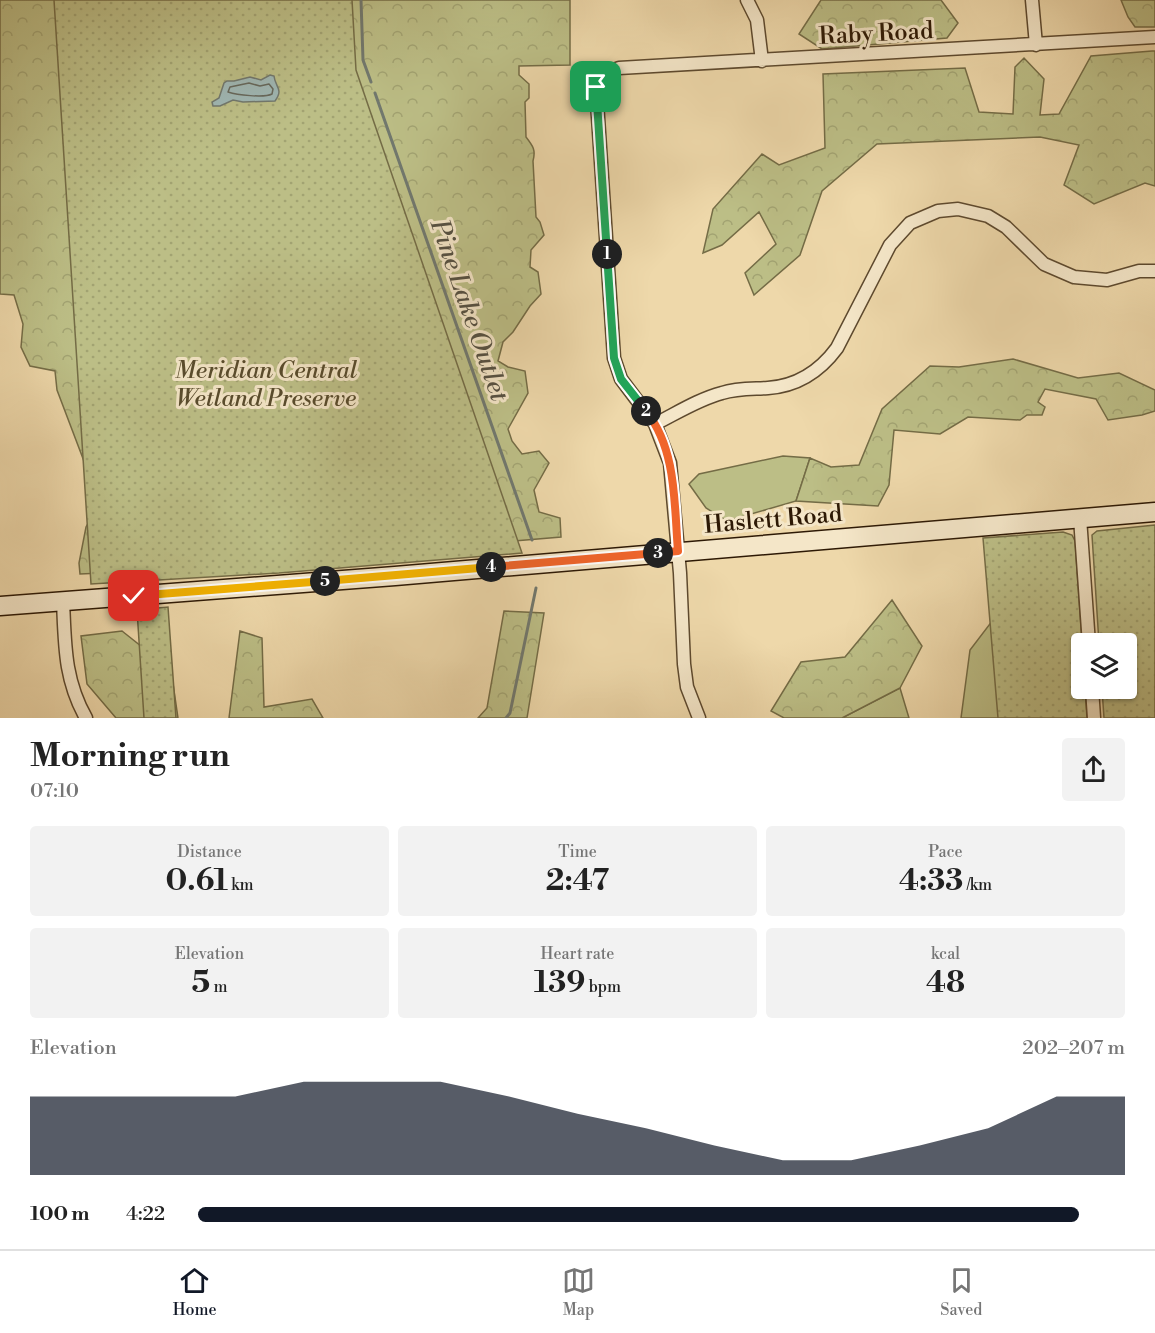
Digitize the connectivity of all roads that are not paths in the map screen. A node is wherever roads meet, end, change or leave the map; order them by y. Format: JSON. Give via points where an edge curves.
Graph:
{"nodes":[{"id":1,"x":747,"y":0,"type":"edge"},
{"id":2,"x":1032,"y":0,"type":"edge"},
{"id":3,"x":1155,"y":37,"type":"edge"},
{"id":4,"x":1036,"y":45,"type":"junction"},
{"id":5,"x":762,"y":61,"type":"junction"},
{"id":6,"x":1155,"y":271,"type":"edge"},
{"id":7,"x":655,"y":424,"type":"junction"},
{"id":8,"x":1155,"y":512,"type":"edge"},
{"id":9,"x":1080,"y":518,"type":"junction"},
{"id":10,"x":678,"y":551,"type":"junction"},
{"id":11,"x":63,"y":601,"type":"junction"},
{"id":12,"x":0,"y":606,"type":"edge"},
{"id":13,"x":1088,"y":633,"type":"edge"},
{"id":14,"x":1093,"y":699,"type":"edge"},
{"id":15,"x":86,"y":718,"type":"edge"},
{"id":16,"x":699,"y":718,"type":"edge"},
{"id":17,"x":1094,"y":718,"type":"edge"}],
"edges":[{"from":1,"to":5,"type":"street","via":[[757,20]]},
{"from":2,"to":4,"type":"street"},
{"from":3,"to":4,"type":"street","name":"Raby Road"},
{"from":4,"to":5,"type":"street","name":"Raby Road"},
{"from":5,"to":7,"type":"street","name":"Raby Road","via":[[619,68],[601,75],[596,87],[614,358],[621,379]]},
{"from":6,"to":7,"type":"street","via":[[1107,280],[1074,277],[1044,264],[1006,227],[988,216],[958,209],[938,211],[910,224],[896,237],[837,348],[812,373],[782,386],[718,394]]},
{"from":7,"to":10,"type":"street","via":[[671,469]]},
{"from":8,"to":9,"type":"main road","name":"Haslett Road"},
{"from":9,"to":10,"type":"main road","name":"Haslett Road"},
{"from":9,"to":13,"type":"street"},
{"from":10,"to":11,"type":"main road","name":"Haslett Road"},
{"from":10,"to":16,"type":"street","via":[[687,687]]},
{"from":11,"to":12,"type":"main road","name":"Haslett Road"},
{"from":11,"to":15,"type":"street","via":[[69,678]]},
{"from":14,"to":17,"type":"street"}]}
